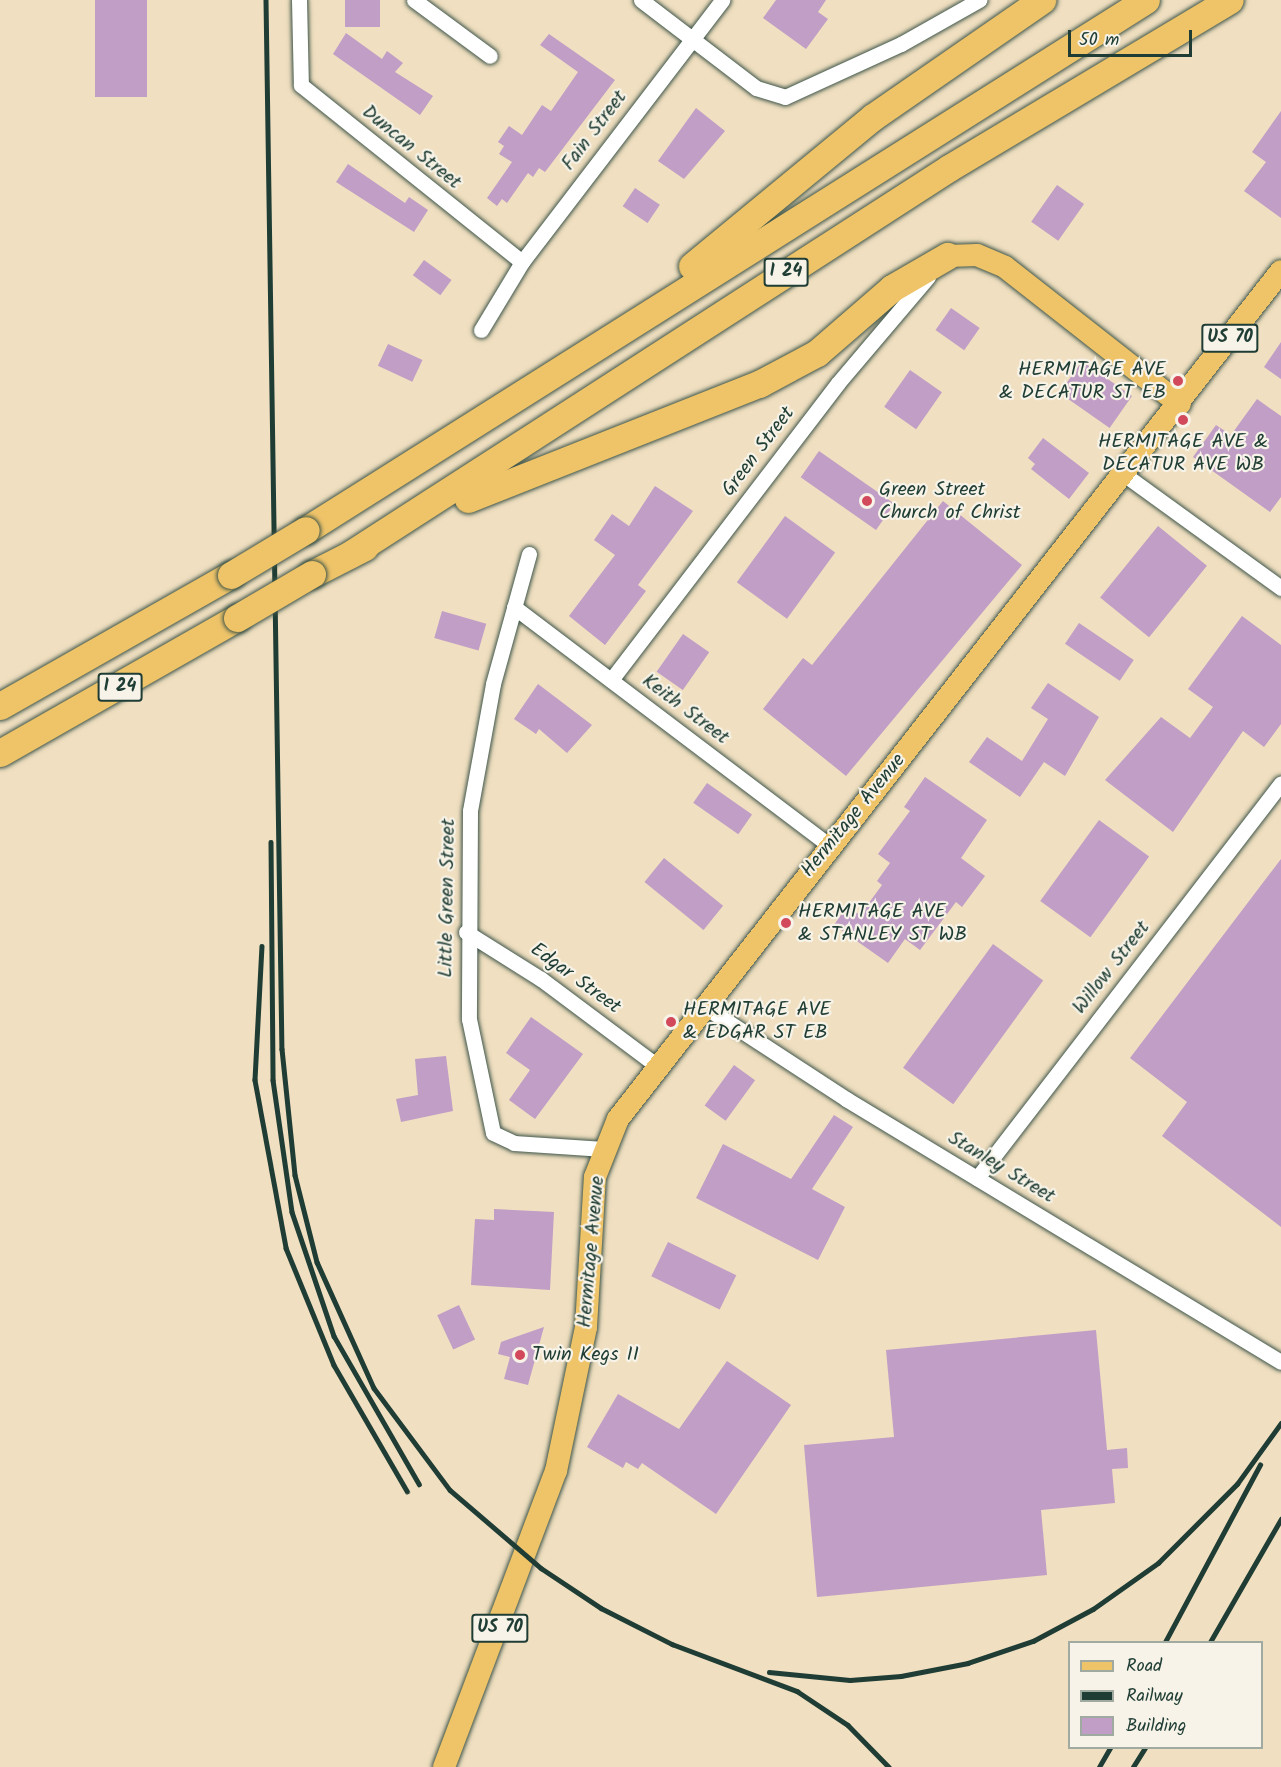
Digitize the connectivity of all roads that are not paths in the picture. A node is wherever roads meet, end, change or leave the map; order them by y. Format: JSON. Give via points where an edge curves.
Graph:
{"nodes":[{"id":1,"x":299,"y":0,"type":"edge"},
{"id":2,"x":414,"y":0,"type":"edge"},
{"id":3,"x":641,"y":0,"type":"edge"},
{"id":4,"x":722,"y":0,"type":"edge"},
{"id":5,"x":979,"y":0,"type":"edge"},
{"id":6,"x":1042,"y":0,"type":"edge"},
{"id":7,"x":1146,"y":0,"type":"edge"},
{"id":8,"x":1230,"y":0,"type":"edge"},
{"id":9,"x":692,"y":39,"type":"junction"},
{"id":10,"x":490,"y":56,"type":"dead end"},
{"id":11,"x":947,"y":256,"type":"junction"},
{"id":12,"x":522,"y":262,"type":"junction"},
{"id":13,"x":1281,"y":271,"type":"edge"},
{"id":14,"x":481,"y":330,"type":"dead end"},
{"id":15,"x":594,"y":348,"type":"junction"},
{"id":16,"x":1180,"y":404,"type":"junction"},
{"id":17,"x":1125,"y":475,"type":"junction"},
{"id":18,"x":529,"y":554,"type":"dead end"},
{"id":19,"x":349,"y":555,"type":"junction"},
{"id":20,"x":1281,"y":588,"type":"edge"},
{"id":21,"x":514,"y":607,"type":"junction"},
{"id":22,"x":611,"y":680,"type":"junction"},
{"id":23,"x":0,"y":706,"type":"edge"},
{"id":24,"x":0,"y":753,"type":"edge"},
{"id":25,"x":1281,"y":783,"type":"edge"},
{"id":26,"x":830,"y":846,"type":"junction"},
{"id":27,"x":466,"y":932,"type":"junction"},
{"id":28,"x":702,"y":1005,"type":"junction"},
{"id":29,"x":656,"y":1065,"type":"junction"},
{"id":30,"x":604,"y":1149,"type":"junction"},
{"id":31,"x":977,"y":1178,"type":"junction"},
{"id":32,"x":1281,"y":1362,"type":"edge"},
{"id":33,"x":444,"y":1767,"type":"edge"}],
"edges":[{"from":1,"to":12,"type":"street","name":"Duncan Street","via":[[301,85]]},
{"from":2,"to":10,"type":"street"},
{"from":3,"to":9,"type":"street"},
{"from":4,"to":9,"type":"street","name":"Fain Street"},
{"from":5,"to":9,"type":"street","via":[[902,44],[785,98],[756,88]]},
{"from":6,"to":15,"type":"highway","via":[[873,117]]},
{"from":7,"to":15,"type":"highway","number":"I 24"},
{"from":8,"to":19,"type":"highway","number":"I 24","via":[[949,168]]},
{"from":9,"to":12,"type":"street","name":"Fain Street"},
{"from":11,"to":16,"type":"main road","via":[[977,255],[1005,267]]},
{"from":11,"to":19,"type":"highway","via":[[892,288],[817,353],[759,384],[516,476]]},
{"from":11,"to":22,"type":"street","name":"Green Street","via":[[838,382]]},
{"from":12,"to":14,"type":"street","name":"Fain Street"},
{"from":13,"to":16,"type":"main road","name":"Hermitage Avenue","number":"US 70"},
{"from":15,"to":23,"type":"highway","number":"I 24","bridge":true,"via":[[306,530]]},
{"from":16,"to":17,"type":"main road","name":"Hermitage Avenue","number":"US 70"},
{"from":17,"to":20,"type":"street"},
{"from":17,"to":26,"type":"main road","name":"Hermitage Avenue","number":"US 70"},
{"from":18,"to":21,"type":"street","name":"Little Green Street"},
{"from":19,"to":24,"type":"highway","number":"I 24","bridge":true},
{"from":21,"to":22,"type":"street","name":"Keith Street"},
{"from":21,"to":27,"type":"street","name":"Little Green Street","via":[[478,755]]},
{"from":22,"to":26,"type":"street","name":"Keith Street"},
{"from":25,"to":31,"type":"street","name":"Willow Street"},
{"from":26,"to":28,"type":"main road","name":"Hermitage Avenue","number":"US 70"},
{"from":27,"to":29,"type":"street","name":"Edgar Street","via":[[541,979]]},
{"from":27,"to":30,"type":"street","name":"Little Green Street","via":[[469,1019],[493,1133],[514,1143]]},
{"from":28,"to":29,"type":"main road","name":"Hermitage Avenue","number":"US 70"},
{"from":28,"to":31,"type":"street","name":"Stanley Street"},
{"from":29,"to":30,"type":"main road","name":"Hermitage Avenue","number":"US 70"},
{"from":30,"to":33,"type":"main road","name":"Hermitage Avenue","number":"US 70","via":[[595,1177],[577,1393],[528,1557]]},
{"from":31,"to":32,"type":"street","name":"Stanley Street"}]}
